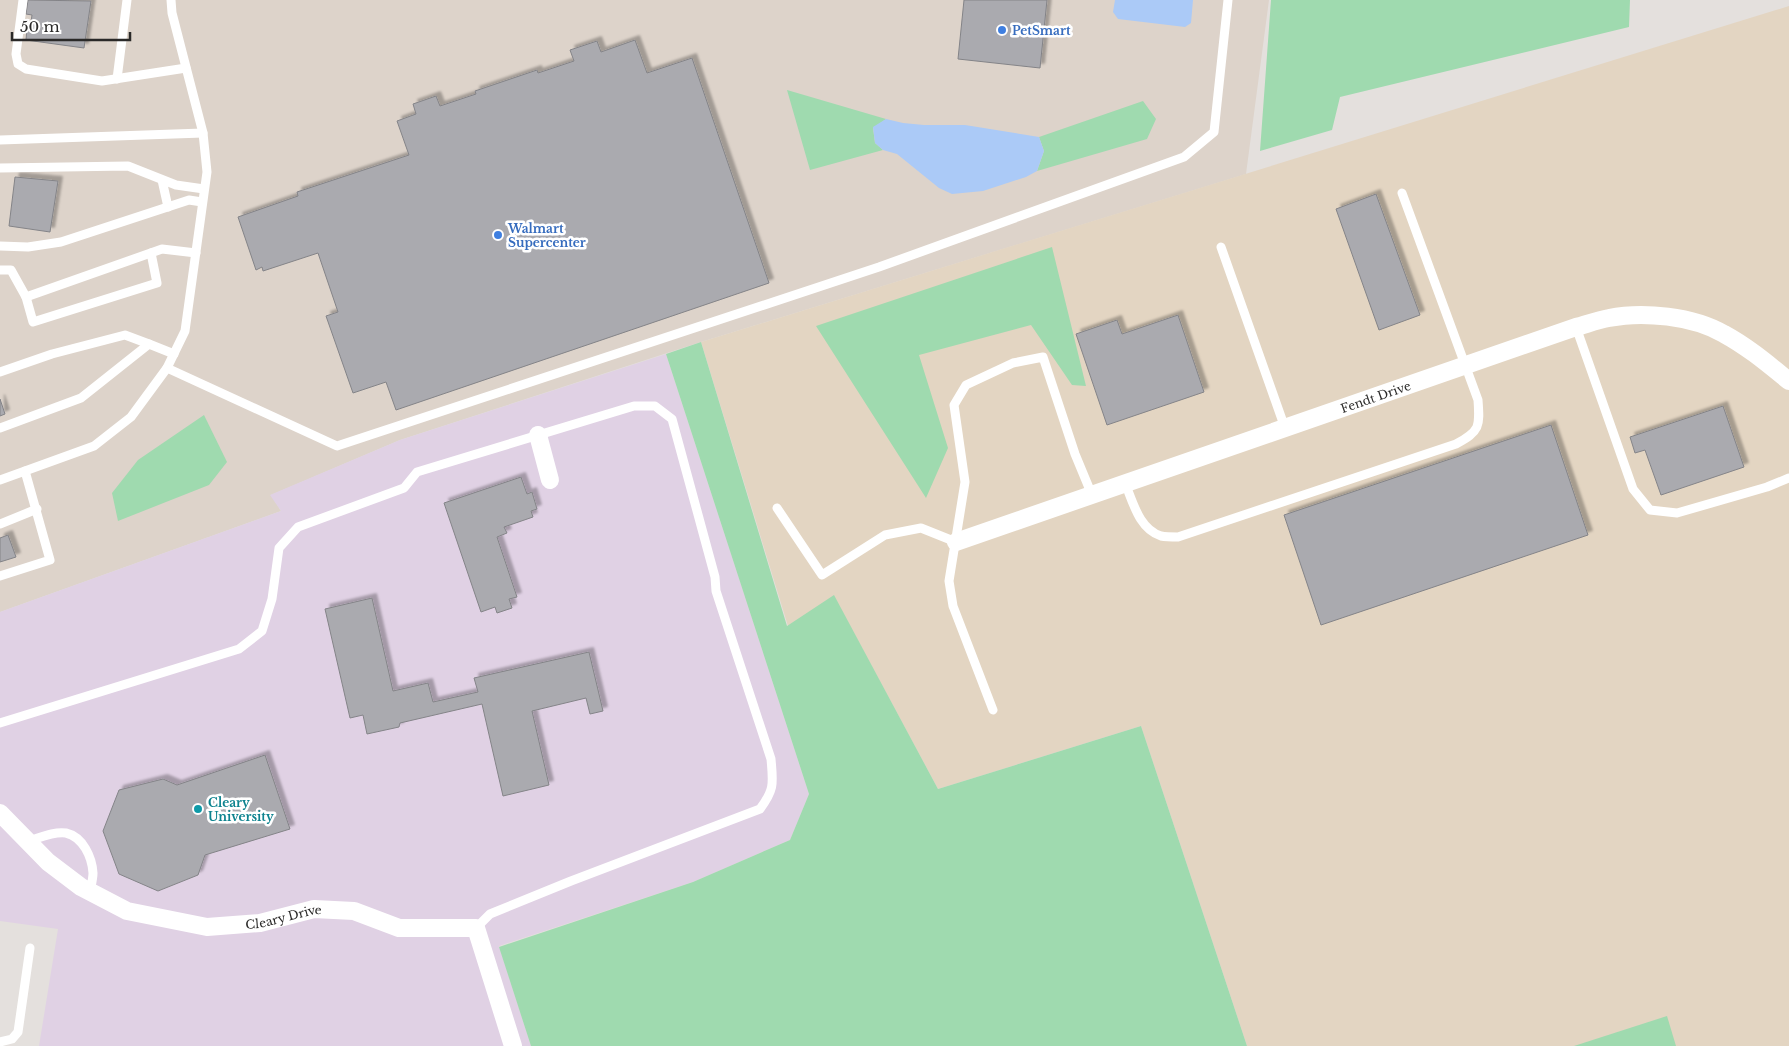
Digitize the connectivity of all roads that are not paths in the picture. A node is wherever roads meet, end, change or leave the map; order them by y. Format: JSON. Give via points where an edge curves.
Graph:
{"nodes":[{"id":1,"x":23,"y":0,"type":"edge"},
{"id":2,"x":127,"y":0,"type":"edge"},
{"id":3,"x":171,"y":0,"type":"edge"},
{"id":4,"x":1228,"y":0,"type":"edge"},
{"id":5,"x":186,"y":68,"type":"junction"},
{"id":6,"x":117,"y":79,"type":"junction"},
{"id":7,"x":203,"y":133,"type":"junction"},
{"id":8,"x":0,"y":140,"type":"edge"},
{"id":9,"x":0,"y":168,"type":"edge"},
{"id":10,"x":162,"y":180,"type":"junction"},
{"id":11,"x":204,"y":190,"type":"junction"},
{"id":12,"x":1402,"y":193,"type":"dead end"},
{"id":13,"x":202,"y":202,"type":"junction"},
{"id":14,"x":168,"y":207,"type":"junction"},
{"id":15,"x":0,"y":246,"type":"edge"},
{"id":16,"x":1221,"y":247,"type":"dead end"},
{"id":17,"x":151,"y":253,"type":"junction"},
{"id":18,"x":196,"y":253,"type":"junction"},
{"id":19,"x":0,"y":270,"type":"edge"},
{"id":20,"x":26,"y":297,"type":"junction"},
{"id":21,"x":1576,"y":327,"type":"junction"},
{"id":22,"x":149,"y":344,"type":"junction"},
{"id":23,"x":174,"y":354,"type":"junction"},
{"id":24,"x":1465,"y":365,"type":"junction"},
{"id":25,"x":167,"y":368,"type":"junction"},
{"id":26,"x":0,"y":372,"type":"edge"},
{"id":27,"x":1789,"y":381,"type":"edge"},
{"id":28,"x":0,"y":428,"type":"edge"},
{"id":29,"x":1285,"y":428,"type":"junction"},
{"id":30,"x":538,"y":435,"type":"junction"},
{"id":31,"x":24,"y":471,"type":"junction"},
{"id":32,"x":1789,"y":478,"type":"edge"},
{"id":33,"x":0,"y":480,"type":"edge"},
{"id":34,"x":550,"y":480,"type":"dead end"},
{"id":35,"x":1126,"y":483,"type":"junction"},
{"id":36,"x":1092,"y":495,"type":"junction"},
{"id":37,"x":777,"y":508,"type":"dead end"},
{"id":38,"x":37,"y":509,"type":"junction"},
{"id":39,"x":0,"y":524,"type":"edge"},
{"id":40,"x":956,"y":542,"type":"junction"},
{"id":41,"x":0,"y":576,"type":"edge"},
{"id":42,"x":992,"y":710,"type":"dead end"},
{"id":43,"x":0,"y":723,"type":"edge"},
{"id":44,"x":0,"y":813,"type":"edge"},
{"id":45,"x":28,"y":841,"type":"junction"},
{"id":46,"x":90,"y":892,"type":"junction"},
{"id":47,"x":476,"y":928,"type":"junction"},
{"id":48,"x":30,"y":948,"type":"dead end"},
{"id":49,"x":0,"y":1042,"type":"edge"},
{"id":50,"x":514,"y":1046,"type":"edge"}],
"edges":[{"from":1,"to":6,"type":"lane","via":[[16,54],[18,64],[26,69],[102,81]]},
{"from":2,"to":6,"type":"lane"},
{"from":3,"to":5,"type":"lane"},
{"from":4,"to":25,"type":"lane","via":[[1214,132],[1184,157],[878,267],[337,446]]},
{"from":5,"to":6,"type":"lane"},
{"from":5,"to":7,"type":"lane"},
{"from":7,"to":8,"type":"lane"},
{"from":7,"to":11,"type":"lane","via":[[207,172]]},
{"from":9,"to":10,"type":"lane","via":[[128,166]]},
{"from":10,"to":11,"type":"lane"},
{"from":10,"to":14,"type":"lane"},
{"from":11,"to":13,"type":"lane"},
{"from":12,"to":24,"type":"lane"},
{"from":13,"to":14,"type":"lane","via":[[188,200]]},
{"from":13,"to":18,"type":"lane"},
{"from":14,"to":15,"type":"lane","via":[[61,242],[28,247]]},
{"from":16,"to":29,"type":"lane"},
{"from":17,"to":18,"type":"lane","via":[[162,249]]},
{"from":17,"to":20,"type":"lane"},
{"from":17,"to":20,"type":"lane","via":[[157,283],[33,322]]},
{"from":18,"to":23,"type":"lane","via":[[185,331]]},
{"from":19,"to":20,"type":"lane","via":[[11,270]]},
{"from":21,"to":24,"type":"street","name":"Fendt Drive"},
{"from":21,"to":27,"type":"street","name":"Fendt Drive","via":[[1610,317],[1636,315],[1695,322],[1722,332],[1749,348]]},
{"from":21,"to":32,"type":"lane","via":[[1633,489],[1650,510],[1677,513]]},
{"from":22,"to":23,"type":"lane"},
{"from":22,"to":26,"type":"lane","via":[[125,335],[52,354]]},
{"from":22,"to":28,"type":"lane","via":[[81,398]]},
{"from":23,"to":25,"type":"lane"},
{"from":24,"to":29,"type":"street","name":"Fendt Drive"},
{"from":24,"to":35,"type":"lane","via":[[1478,400],[1480,421],[1472,435],[1456,444],[1178,537],[1162,536],[1147,528]]},
{"from":25,"to":31,"type":"lane","via":[[131,418],[94,446]]},
{"from":29,"to":35,"type":"street","name":"Fendt Drive"},
{"from":30,"to":34,"type":"street"},
{"from":30,"to":43,"type":"lane","via":[[417,472],[404,488],[298,527],[279,548],[272,599],[262,632],[239,649]]},
{"from":30,"to":47,"type":"lane","via":[[634,406],[655,406],[672,419],[715,577],[716,591],[771,759],[773,780],[770,796],[760,809],[571,880],[490,914]]},
{"from":31,"to":33,"type":"lane"},
{"from":31,"to":38,"type":"lane"},
{"from":35,"to":36,"type":"street","name":"Fendt Drive"},
{"from":36,"to":40,"type":"street","name":"Fendt Drive"},
{"from":36,"to":40,"type":"lane","via":[[1043,357],[1013,363],[966,385],[954,405],[965,482]]},
{"from":37,"to":40,"type":"lane","via":[[822,575],[885,535],[921,528]]},
{"from":38,"to":39,"type":"lane"},
{"from":38,"to":41,"type":"lane","via":[[50,560]]},
{"from":40,"to":42,"type":"lane","via":[[949,581],[953,606]]},
{"from":44,"to":45,"type":"street","name":"Cleary Drive"},
{"from":45,"to":46,"type":"street","name":"Cleary Drive","via":[[48,862]]},
{"from":45,"to":46,"type":"lane","via":[[53,833],[79,840],[90,855],[93,874]]},
{"from":46,"to":47,"type":"street","name":"Cleary Drive","via":[[127,911],[207,927],[260,922],[314,909],[354,911],[399,928]]},
{"from":47,"to":50,"type":"street"},
{"from":48,"to":49,"type":"lane","via":[[18,1032],[12,1039]]}]}
